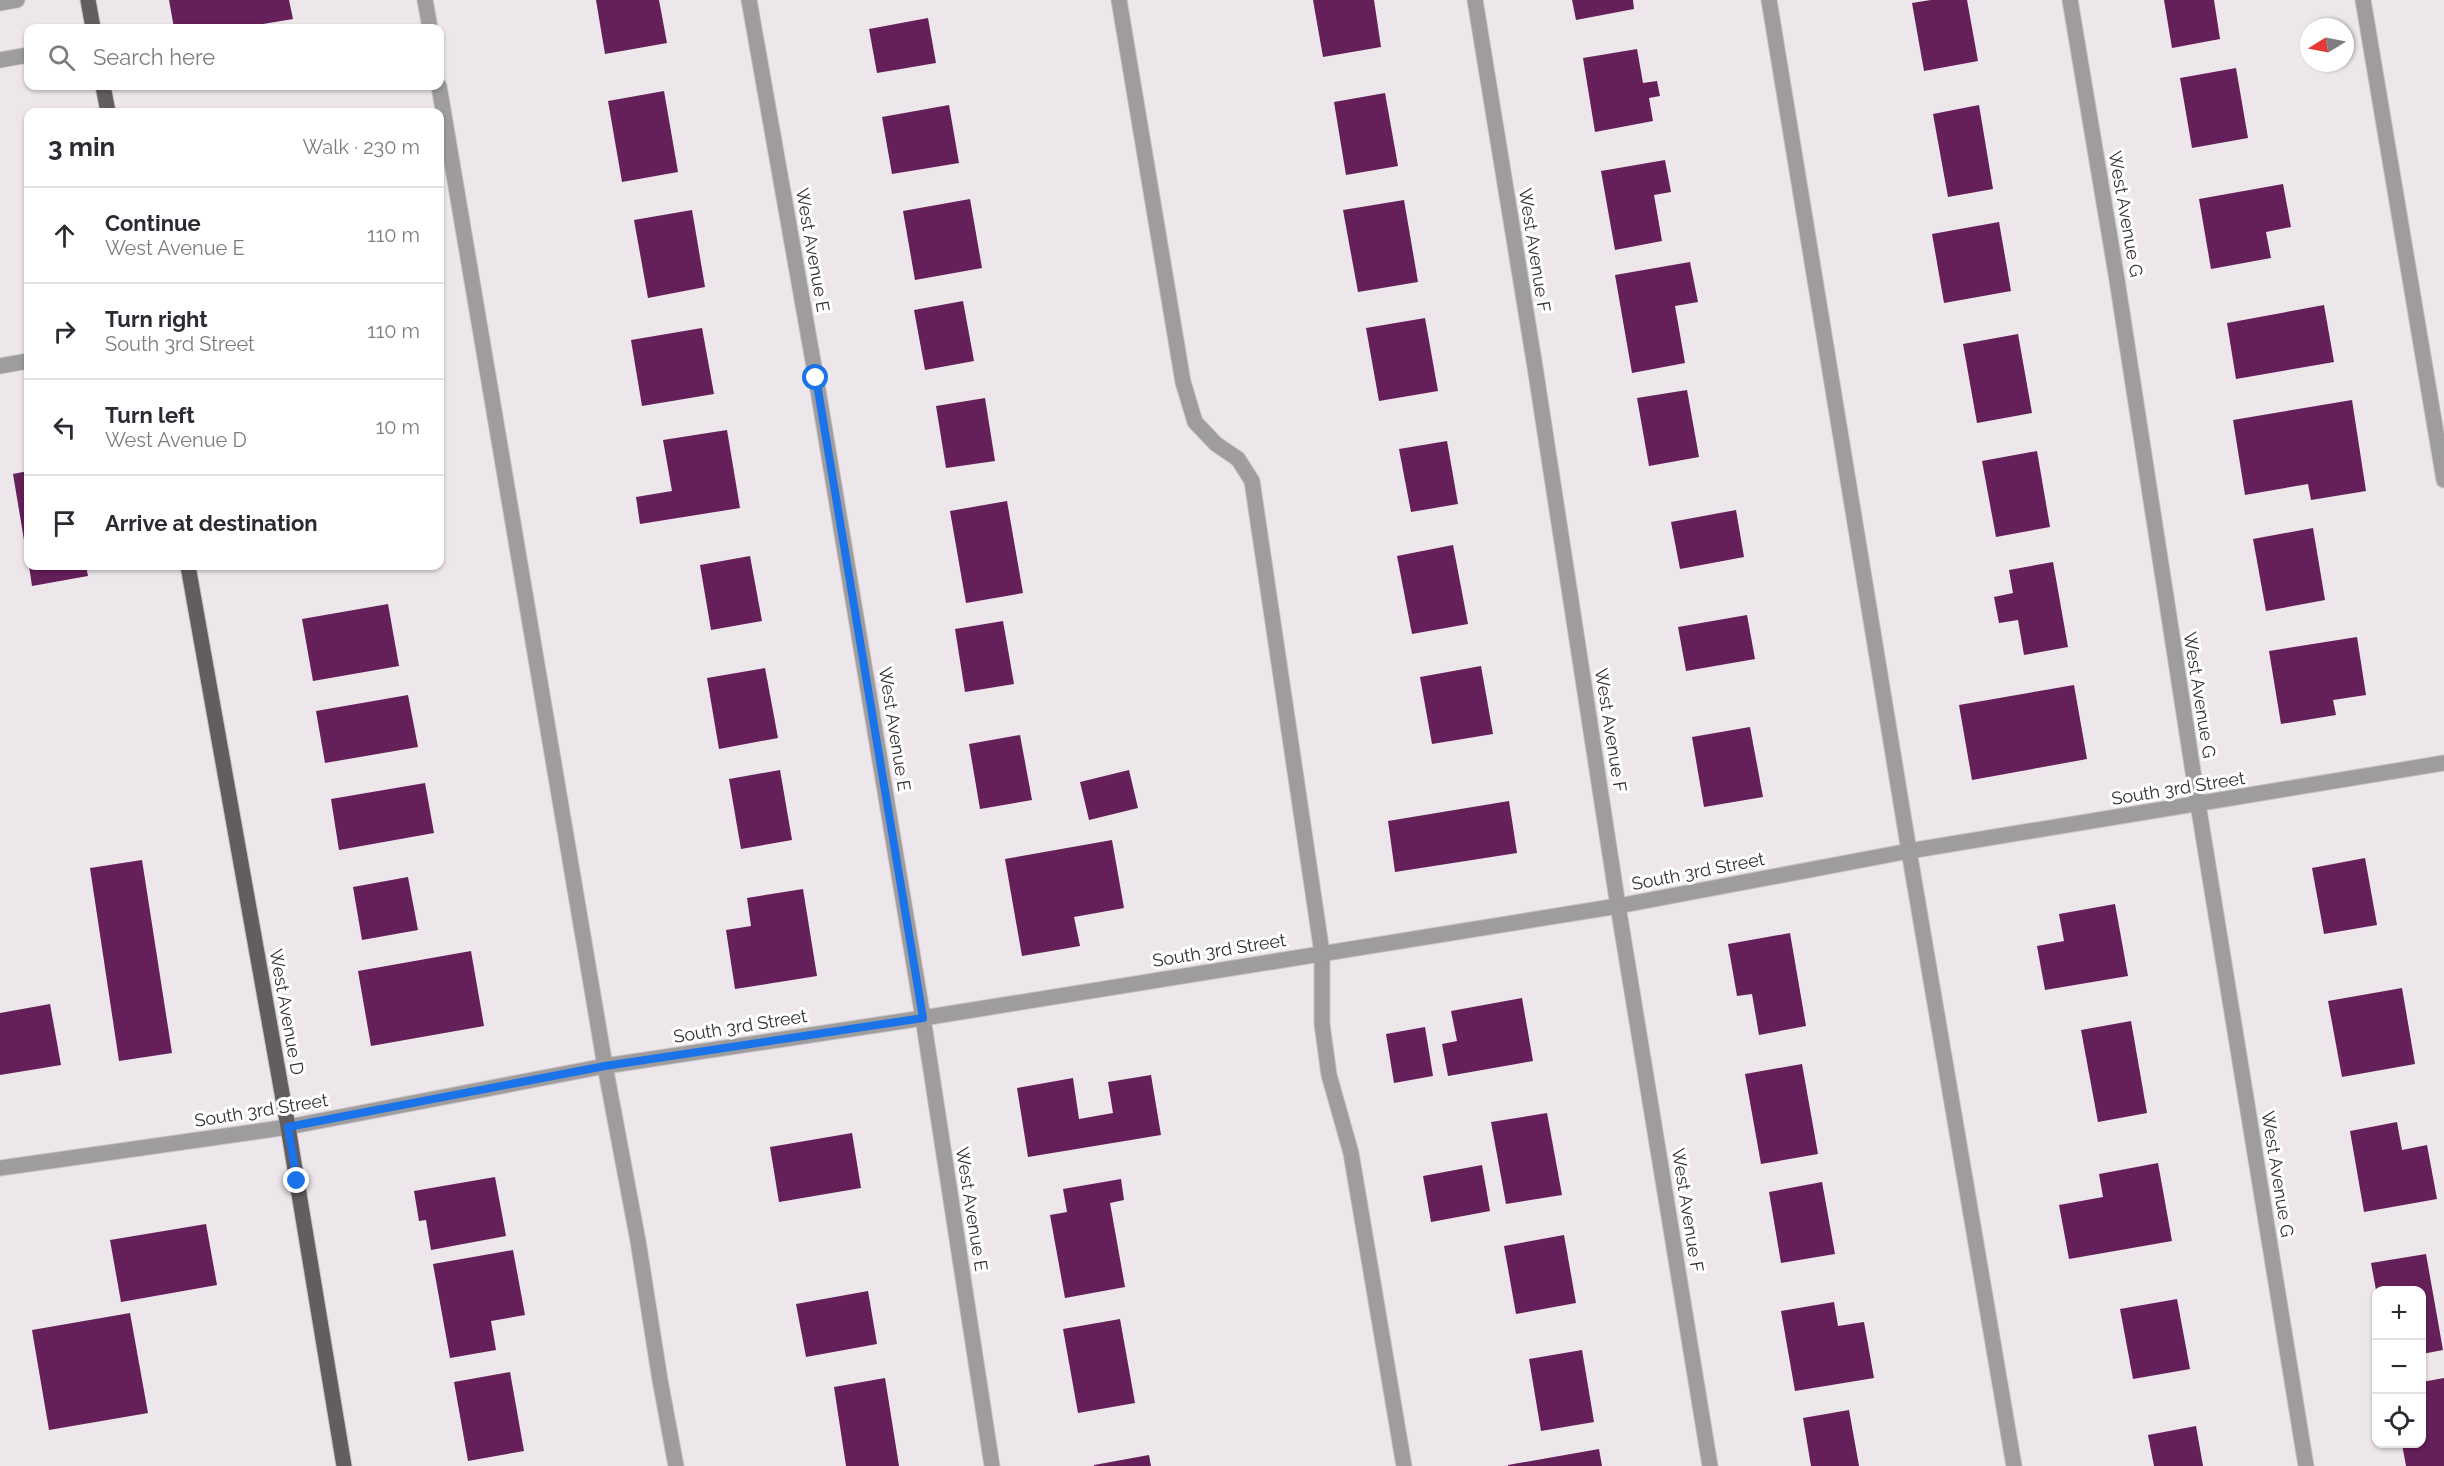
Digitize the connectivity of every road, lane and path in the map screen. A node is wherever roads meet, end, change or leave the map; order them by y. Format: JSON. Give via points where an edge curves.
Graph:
{"nodes":[{"id":1,"x":17,"y":0,"type":"edge"},
{"id":2,"x":88,"y":0,"type":"edge"},
{"id":3,"x":425,"y":0,"type":"edge"},
{"id":4,"x":749,"y":0,"type":"edge"},
{"id":5,"x":1119,"y":0,"type":"edge"},
{"id":6,"x":1475,"y":0,"type":"edge"},
{"id":7,"x":1768,"y":0,"type":"edge"},
{"id":8,"x":2070,"y":0,"type":"edge"},
{"id":9,"x":2363,"y":0,"type":"edge"},
{"id":10,"x":0,"y":3,"type":"edge"},
{"id":11,"x":92,"y":24,"type":"edge"},
{"id":12,"x":428,"y":24,"type":"edge"},
{"id":13,"x":24,"y":56,"type":"edge"},
{"id":14,"x":0,"y":60,"type":"edge"},
{"id":15,"x":104,"y":90,"type":"edge"},
{"id":16,"x":440,"y":90,"type":"edge"},
{"id":17,"x":107,"y":108,"type":"edge"},
{"id":18,"x":443,"y":108,"type":"edge"},
{"id":19,"x":444,"y":116,"type":"edge"},
{"id":20,"x":24,"y":362,"type":"edge"},
{"id":21,"x":0,"y":366,"type":"edge"},
{"id":22,"x":2444,"y":480,"type":"edge"},
{"id":23,"x":189,"y":570,"type":"edge"},
{"id":24,"x":2444,"y":763,"type":"edge"},
{"id":25,"x":2198,"y":804,"type":"junction"},
{"id":26,"x":1909,"y":851,"type":"junction"},
{"id":27,"x":1618,"y":906,"type":"junction"},
{"id":28,"x":1322,"y":953,"type":"junction"},
{"id":29,"x":923,"y":1018,"type":"junction"},
{"id":30,"x":605,"y":1066,"type":"junction"},
{"id":31,"x":288,"y":1127,"type":"junction"},
{"id":32,"x":0,"y":1168,"type":"edge"},
{"id":33,"x":344,"y":1466,"type":"edge"},
{"id":34,"x":676,"y":1466,"type":"edge"},
{"id":35,"x":992,"y":1466,"type":"edge"},
{"id":36,"x":1404,"y":1466,"type":"edge"},
{"id":37,"x":1710,"y":1466,"type":"edge"},
{"id":38,"x":2014,"y":1466,"type":"edge"},
{"id":39,"x":2306,"y":1466,"type":"edge"}],
"edges":[{"from":1,"to":10,"type":"street"},
{"from":2,"to":11,"type":"main road"},
{"from":3,"to":12,"type":"street"},
{"from":4,"to":29,"type":"street","name":"West Avenue E"},
{"from":5,"to":28,"type":"street","via":[[1183,382],[1195,422],[1238,459],[1252,481]]},
{"from":6,"to":27,"type":"street","name":"West Avenue F"},
{"from":7,"to":26,"type":"street"},
{"from":8,"to":25,"type":"street","name":"West Avenue G"},
{"from":9,"to":22,"type":"street"},
{"from":13,"to":14,"type":"street"},
{"from":15,"to":17,"type":"main road"},
{"from":16,"to":18,"type":"street"},
{"from":19,"to":30,"type":"street"},
{"from":20,"to":21,"type":"street"},
{"from":23,"to":31,"type":"main road","name":"West Avenue D"},
{"from":24,"to":25,"type":"street","name":"South 3rd Street"},
{"from":25,"to":26,"type":"street","name":"South 3rd Street"},
{"from":25,"to":39,"type":"street","name":"West Avenue G"},
{"from":26,"to":27,"type":"street","name":"South 3rd Street"},
{"from":26,"to":38,"type":"street"},
{"from":27,"to":28,"type":"street","name":"South 3rd Street"},
{"from":27,"to":37,"type":"street","name":"West Avenue F"},
{"from":28,"to":29,"type":"street","name":"South 3rd Street"},
{"from":28,"to":36,"type":"street","via":[[1322,1023],[1329,1075],[1351,1153]]},
{"from":29,"to":30,"type":"street","name":"South 3rd Street"},
{"from":29,"to":35,"type":"street","name":"West Avenue E"},
{"from":30,"to":31,"type":"street","name":"South 3rd Street"},
{"from":30,"to":34,"type":"street"},
{"from":31,"to":32,"type":"street","name":"South 3rd Street"},
{"from":31,"to":33,"type":"main road","name":"West Avenue D"}]}
